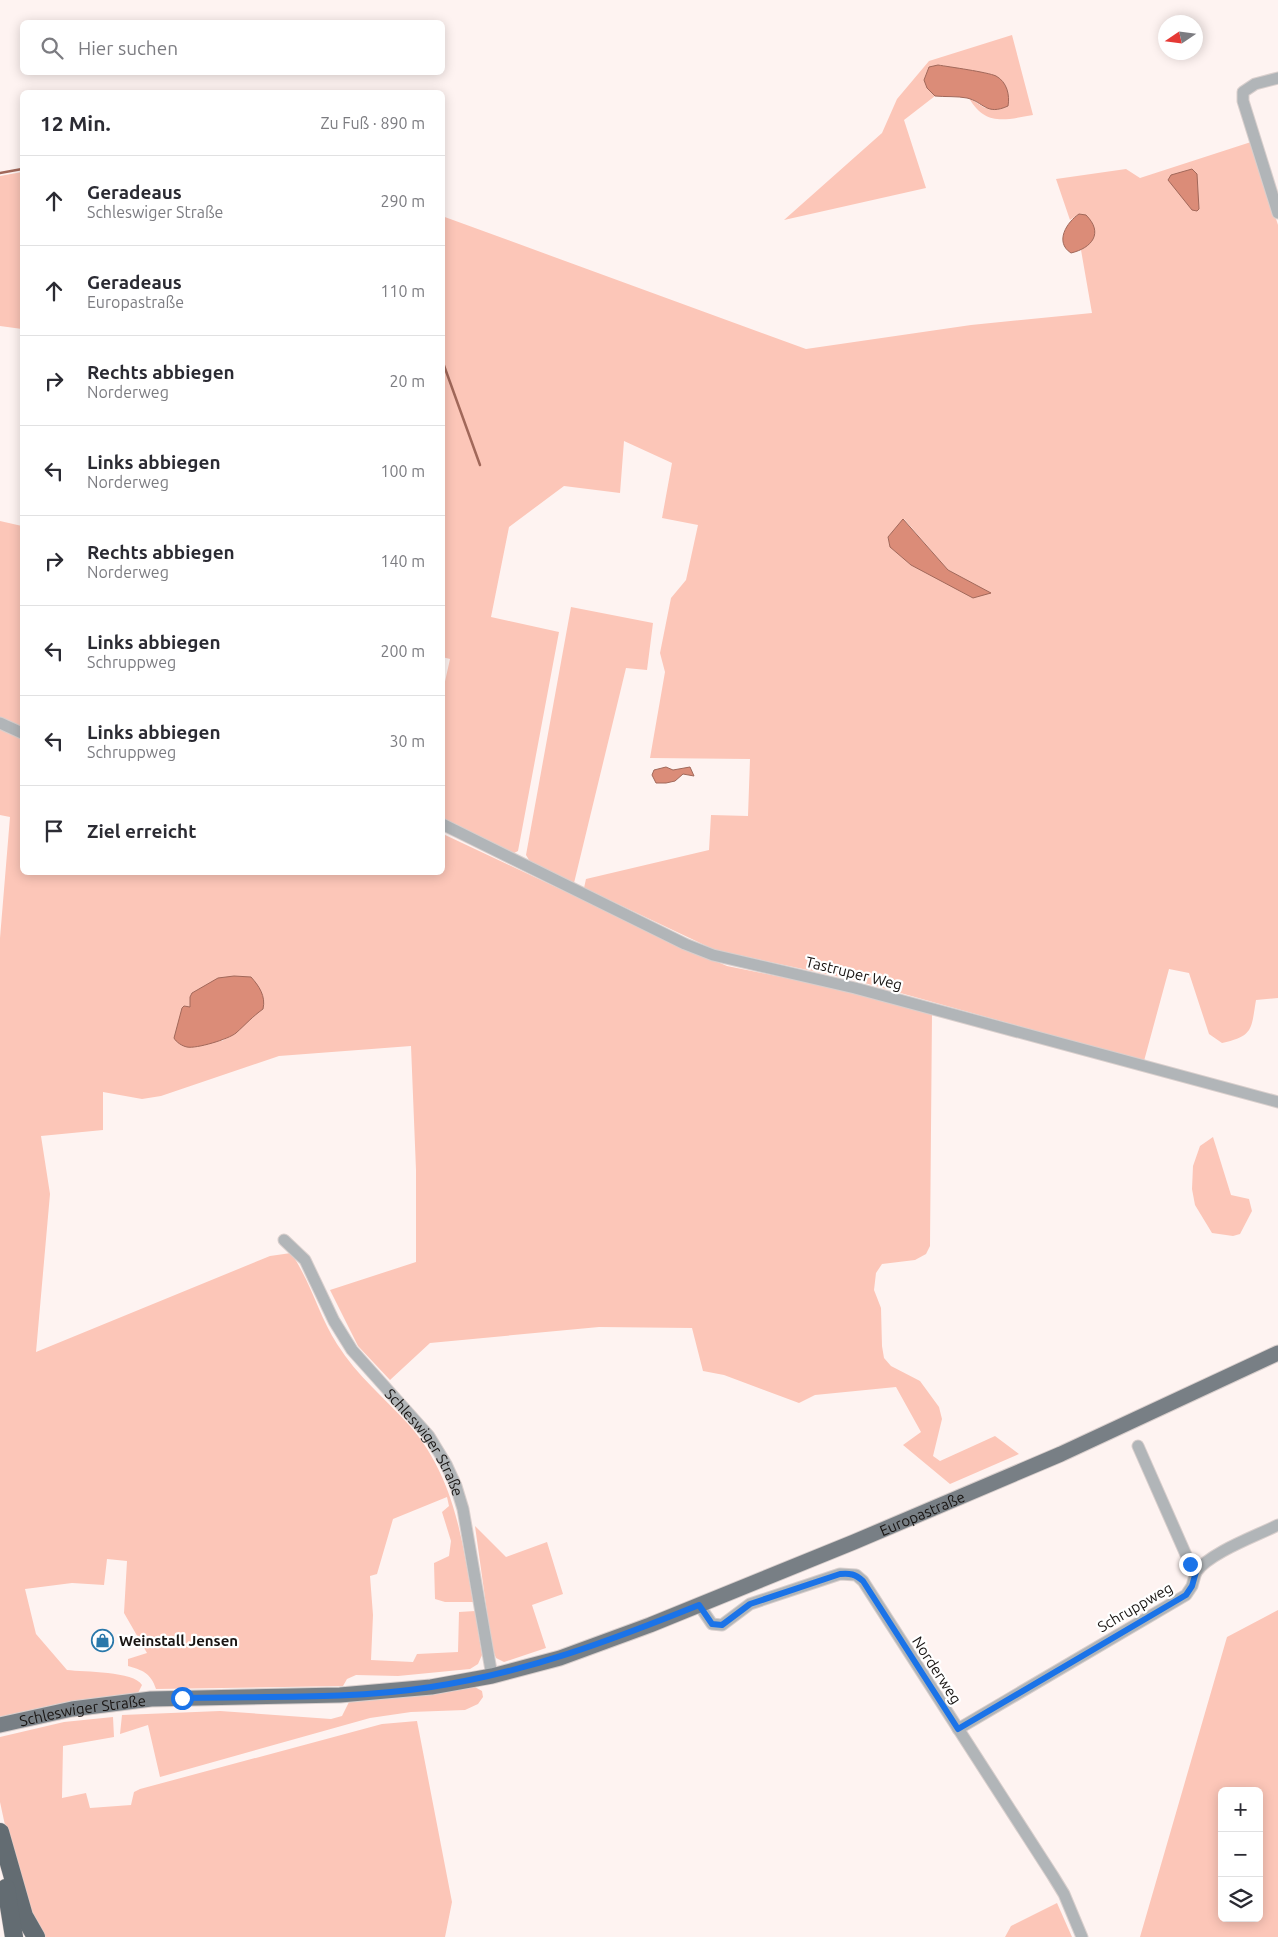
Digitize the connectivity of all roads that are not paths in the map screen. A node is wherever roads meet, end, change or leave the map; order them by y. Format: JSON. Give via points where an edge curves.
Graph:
{"nodes":[{"id":1,"x":1278,"y":78,"type":"edge"},
{"id":2,"x":1278,"y":214,"type":"edge"},
{"id":3,"x":0,"y":723,"type":"edge"},
{"id":4,"x":20,"y":732,"type":"edge"},
{"id":5,"x":445,"y":825,"type":"edge"},
{"id":6,"x":1278,"y":1102,"type":"edge"},
{"id":7,"x":284,"y":1240,"type":"dead end"},
{"id":8,"x":1278,"y":1353,"type":"edge"},
{"id":9,"x":1138,"y":1446,"type":"dead end"},
{"id":10,"x":1278,"y":1525,"type":"edge"},
{"id":11,"x":1196,"y":1572,"type":"junction"},
{"id":12,"x":699,"y":1605,"type":"junction"},
{"id":13,"x":560,"y":1658,"type":"joint"},
{"id":14,"x":492,"y":1676,"type":"junction"},
{"id":15,"x":7,"y":1723,"type":"edge"},
{"id":16,"x":958,"y":1729,"type":"junction"},
{"id":17,"x":0,"y":1832,"type":"edge"},
{"id":18,"x":0,"y":1852,"type":"edge"},
{"id":19,"x":14,"y":1937,"type":"edge"},
{"id":20,"x":36,"y":1937,"type":"edge"},
{"id":21,"x":1082,"y":1937,"type":"edge"}],
"edges":[{"from":1,"to":2,"type":"street","via":[[1255,84],[1243,92],[1243,101]]},
{"from":3,"to":4,"type":"street"},
{"from":5,"to":6,"type":"street","name":"Tastruper Weg","via":[[713,955],[855,988]]},
{"from":7,"to":14,"type":"street","name":"Schleswiger Straße","via":[[305,1260],[352,1350],[429,1436],[446,1464],[463,1509]]},
{"from":8,"to":12,"type":"main road","name":"Europastraße","via":[[1061,1454]]},
{"from":9,"to":11,"type":"street"},
{"from":10,"to":11,"type":"street","via":[[1208,1560]]},
{"from":11,"to":16,"type":"street","name":"Schruppweg","via":[[1186,1595]]},
{"from":12,"to":13,"type":"main road","name":"Europastraße"},
{"from":12,"to":16,"type":"street","name":"Norderweg","via":[[712,1624],[722,1625],[750,1604],[840,1574],[856,1575],[863,1581]]},
{"from":13,"to":14,"type":"main road","name":"Schleswiger Straße"},
{"from":14,"to":15,"type":"main road","name":"Schleswiger Straße","via":[[431,1688],[350,1694],[151,1699],[72,1709]]},
{"from":16,"to":21,"type":"street","name":"Norderweg","via":[[1064,1894]]},
{"from":17,"to":20,"type":"highway","via":[[24,1916]]},
{"from":18,"to":19,"type":"highway"}]}
